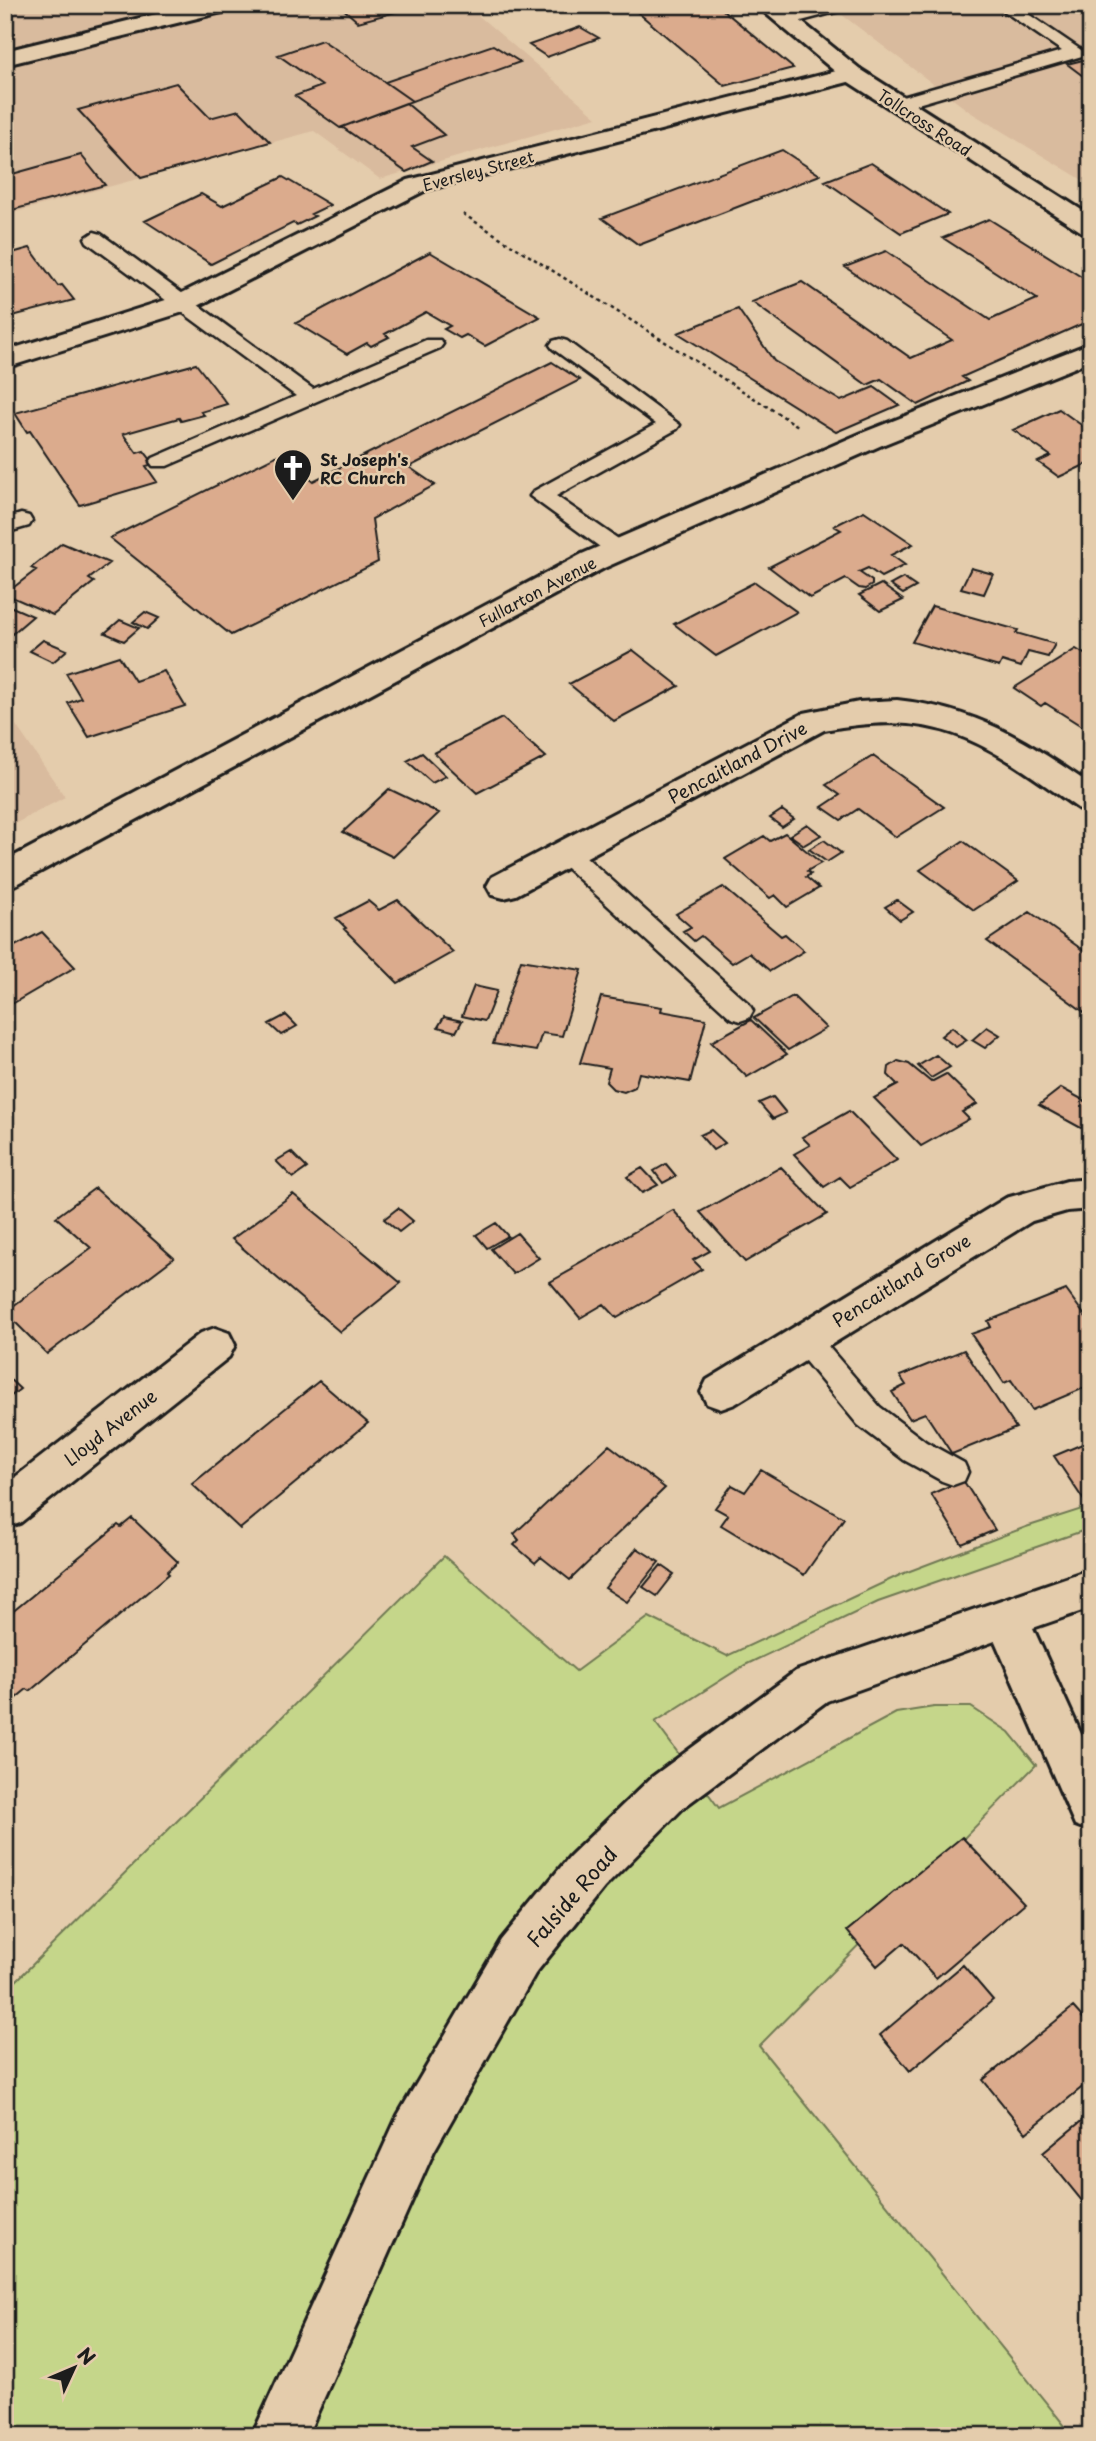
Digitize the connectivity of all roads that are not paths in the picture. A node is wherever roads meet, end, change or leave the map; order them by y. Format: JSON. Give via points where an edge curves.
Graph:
{"nodes":[{"id":1,"x":222,"y":5,"type":"edge"},
{"id":2,"x":841,"y":5,"type":"edge"},
{"id":3,"x":1003,"y":5,"type":"edge"},
{"id":4,"x":776,"y":13,"type":"edge"},
{"id":5,"x":5,"y":58,"type":"edge"},
{"id":6,"x":852,"y":74,"type":"junction"},
{"id":7,"x":898,"y":104,"type":"junction"},
{"id":8,"x":1091,"y":227,"type":"edge"},
{"id":9,"x":94,"y":238,"type":"dead end"},
{"id":10,"x":181,"y":304,"type":"junction"},
{"id":11,"x":433,"y":344,"type":"dead end"},
{"id":12,"x":560,"y":345,"type":"dead end"},
{"id":13,"x":1091,"y":351,"type":"edge"},
{"id":14,"x":5,"y":360,"type":"edge"},
{"id":15,"x":312,"y":397,"type":"junction"},
{"id":16,"x":160,"y":462,"type":"dead end"},
{"id":17,"x":619,"y":550,"type":"junction"},
{"id":18,"x":1091,"y":801,"type":"edge"},
{"id":19,"x":566,"y":853,"type":"junction"},
{"id":20,"x":5,"y":876,"type":"edge"},
{"id":21,"x":504,"y":886,"type":"dead end"},
{"id":22,"x":740,"y":1011,"type":"dead end"},
{"id":23,"x":1091,"y":1194,"type":"edge"},
{"id":24,"x":805,"y":1340,"type":"junction"},
{"id":25,"x":215,"y":1345,"type":"dead end"},
{"id":26,"x":721,"y":1392,"type":"dead end"},
{"id":27,"x":953,"y":1472,"type":"dead end"},
{"id":28,"x":5,"y":1510,"type":"edge"},
{"id":29,"x":1091,"y":1588,"type":"edge"},
{"id":30,"x":1006,"y":1618,"type":"junction"},
{"id":31,"x":1091,"y":1809,"type":"edge"},
{"id":32,"x":279,"y":2436,"type":"edge"}],
"edges":[{"from":1,"to":5,"type":"street"},
{"from":2,"to":4,"type":"lane"},
{"from":3,"to":7,"type":"lane","via":[[1076,52]]},
{"from":4,"to":6,"type":"street","name":"Tollcross Road"},
{"from":6,"to":7,"type":"street","name":"Tollcross Road"},
{"from":6,"to":10,"type":"street","name":"Eversley Street","via":[[417,185]]},
{"from":7,"to":8,"type":"street","name":"Tollcross Road"},
{"from":9,"to":10,"type":"lane"},
{"from":10,"to":14,"type":"street","name":"Eversley Street"},
{"from":10,"to":15,"type":"lane","via":[[210,320]]},
{"from":11,"to":15,"type":"lane"},
{"from":12,"to":17,"type":"lane","via":[[670,425],[541,496]]},
{"from":13,"to":17,"type":"street","name":"Fullarton Avenue","via":[[840,453]]},
{"from":15,"to":16,"type":"lane"},
{"from":17,"to":20,"type":"street","name":"Fullarton Avenue"},
{"from":18,"to":19,"type":"street","name":"Pencaitland Drive","via":[[1001,741],[965,723],[909,711],[866,711],[815,721]]},
{"from":19,"to":21,"type":"street","name":"Pencaitland Drive"},
{"from":19,"to":22,"type":"lane"},
{"from":23,"to":24,"type":"street","name":"Pencaitland Grove","via":[[1020,1209]]},
{"from":24,"to":26,"type":"street","name":"Pencaitland Grove"},
{"from":24,"to":27,"type":"lane","via":[[869,1416],[915,1451]]},
{"from":25,"to":28,"type":"street","name":"Lloyd Avenue"},
{"from":29,"to":30,"type":"street","name":"Falside Road"},
{"from":30,"to":31,"type":"street"},
{"from":30,"to":32,"type":"street","name":"Falside Road","via":[[812,1686],[668,1792],[587,1872],[518,1957],[416,2133]]}]}
